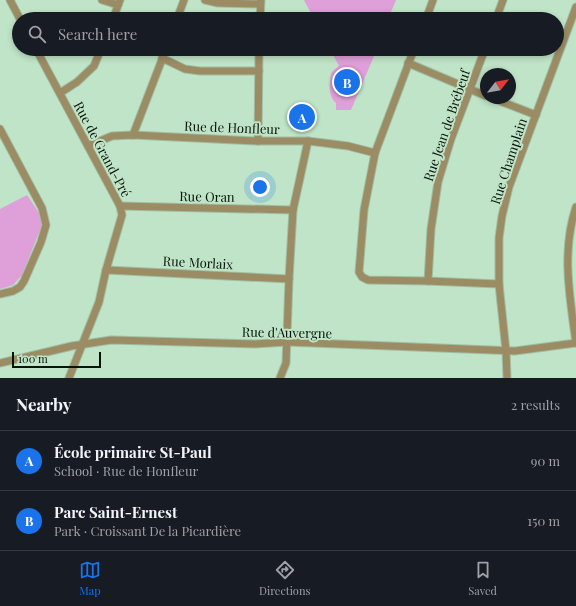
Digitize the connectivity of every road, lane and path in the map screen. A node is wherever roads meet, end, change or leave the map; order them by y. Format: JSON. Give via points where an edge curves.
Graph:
{"nodes":[{"id":1,"x":10,"y":0,"type":"edge"},
{"id":2,"x":102,"y":0,"type":"edge"},
{"id":3,"x":184,"y":0,"type":"edge"},
{"id":4,"x":205,"y":0,"type":"edge"},
{"id":5,"x":433,"y":0,"type":"edge"},
{"id":6,"x":502,"y":0,"type":"edge"},
{"id":7,"x":119,"y":2,"type":"edge"},
{"id":8,"x":260,"y":2,"type":"edge"},
{"id":9,"x":576,"y":7,"type":"edge"},
{"id":10,"x":16,"y":12,"type":"edge"},
{"id":11,"x":115,"y":12,"type":"edge"},
{"id":12,"x":180,"y":12,"type":"edge"},
{"id":13,"x":429,"y":12,"type":"edge"},
{"id":14,"x":498,"y":12,"type":"edge"},
{"id":15,"x":574,"y":18,"type":"edge"},
{"id":16,"x":564,"y":44,"type":"edge"},
{"id":17,"x":40,"y":56,"type":"edge"},
{"id":18,"x":98,"y":56,"type":"edge"},
{"id":19,"x":259,"y":56,"type":"edge"},
{"id":20,"x":411,"y":56,"type":"edge"},
{"id":21,"x":482,"y":56,"type":"edge"},
{"id":22,"x":559,"y":56,"type":"edge"},
{"id":23,"x":162,"y":58,"type":"joint"},
{"id":24,"x":408,"y":63,"type":"junction"},
{"id":25,"x":258,"y":72,"type":"junction"},
{"id":26,"x":470,"y":90,"type":"junction"},
{"id":27,"x":60,"y":93,"type":"junction"},
{"id":28,"x":480,"y":94,"type":"edge"},
{"id":29,"x":507,"y":104,"type":"edge"},
{"id":30,"x":536,"y":116,"type":"junction"},
{"id":31,"x":0,"y":129,"type":"edge"},
{"id":32,"x":133,"y":135,"type":"junction"},
{"id":33,"x":258,"y":141,"type":"junction"},
{"id":34,"x":308,"y":141,"type":"junction"},
{"id":35,"x":88,"y":146,"type":"junction"},
{"id":36,"x":376,"y":153,"type":"junction"},
{"id":37,"x":120,"y":206,"type":"junction"},
{"id":38,"x":576,"y":207,"type":"edge"},
{"id":39,"x":293,"y":210,"type":"junction"},
{"id":40,"x":106,"y":270,"type":"junction"},
{"id":41,"x":289,"y":279,"type":"junction"},
{"id":42,"x":428,"y":280,"type":"junction"},
{"id":43,"x":498,"y":284,"type":"junction"},
{"id":44,"x":0,"y":294,"type":"edge"},
{"id":45,"x":287,"y":342,"type":"junction"},
{"id":46,"x":576,"y":343,"type":"edge"},
{"id":47,"x":83,"y":344,"type":"junction"},
{"id":48,"x":506,"y":351,"type":"junction"},
{"id":49,"x":0,"y":363,"type":"edge"},
{"id":50,"x":69,"y":378,"type":"edge"},
{"id":51,"x":280,"y":378,"type":"edge"},
{"id":52,"x":507,"y":378,"type":"edge"}],
"edges":[{"from":1,"to":10,"type":"street"},
{"from":2,"to":7,"type":"street"},
{"from":3,"to":12,"type":"street"},
{"from":4,"to":8,"type":"street","via":[[218,4]]},
{"from":5,"to":13,"type":"street"},
{"from":6,"to":14,"type":"street"},
{"from":7,"to":11,"type":"street"},
{"from":9,"to":15,"type":"street","name":"Rue Champlain"},
{"from":15,"to":16,"type":"street","name":"Rue Champlain"},
{"from":17,"to":27,"type":"street","name":"Rue de Grand-Pré"},
{"from":18,"to":27,"type":"street","via":[[94,66]]},
{"from":19,"to":25,"type":"street"},
{"from":20,"to":24,"type":"street"},
{"from":21,"to":26,"type":"street","name":"Rue Jean de Brébeuf"},
{"from":22,"to":30,"type":"street","name":"Rue Champlain"},
{"from":23,"to":25,"type":"street","via":[[185,69]]},
{"from":23,"to":32,"type":"street"},
{"from":24,"to":26,"type":"street"},
{"from":24,"to":36,"type":"street"},
{"from":25,"to":33,"type":"street"},
{"from":26,"to":28,"type":"street"},
{"from":26,"to":42,"type":"street","name":"Rue Jean de Brébeuf","via":[[438,182],[431,229]]},
{"from":27,"to":35,"type":"street","name":"Rue de Grand-Pré"},
{"from":29,"to":30,"type":"street"},
{"from":30,"to":43,"type":"street","name":"Rue Champlain","via":[[509,187],[502,216]]},
{"from":31,"to":44,"type":"street","via":[[42,208],[46,226],[20,287]]},
{"from":32,"to":33,"type":"street","name":"Rue de Honfleur"},
{"from":32,"to":35,"type":"street","name":"Rue de Honfleur","via":[[112,136]]},
{"from":33,"to":34,"type":"street","name":"Rue de Honfleur"},
{"from":34,"to":36,"type":"street","name":"Rue de Honfleur","via":[[348,146]]},
{"from":34,"to":39,"type":"street"},
{"from":35,"to":37,"type":"street","name":"Rue de Grand-Pré"},
{"from":36,"to":42,"type":"street","via":[[364,210],[359,272],[368,280]]},
{"from":37,"to":39,"type":"street","name":"Rue Oran"},
{"from":37,"to":40,"type":"street","name":"Rue de Grand-Pré","via":[[122,215]]},
{"from":38,"to":46,"type":"street","via":[[567,256]]},
{"from":39,"to":41,"type":"street"},
{"from":40,"to":41,"type":"street","name":"Rue Morlaix"},
{"from":40,"to":47,"type":"street","name":"Rue de Grand-Pré","via":[[99,302]]},
{"from":41,"to":45,"type":"street"},
{"from":42,"to":43,"type":"street"},
{"from":43,"to":48,"type":"street","name":"Rue Champlain"},
{"from":45,"to":47,"type":"street","name":"Rue d'Auvergne","via":[[255,344],[111,340]]},
{"from":45,"to":48,"type":"street","name":"Rue d'Auvergne"},
{"from":45,"to":51,"type":"street","via":[[286,362]]},
{"from":46,"to":48,"type":"street","name":"Rue d'Auvergne"},
{"from":47,"to":49,"type":"street","name":"Rue d'Auvergne"},
{"from":47,"to":50,"type":"street","name":"Rue de Grand-Pré"},
{"from":48,"to":52,"type":"street","name":"Rue Champlain"}]}
